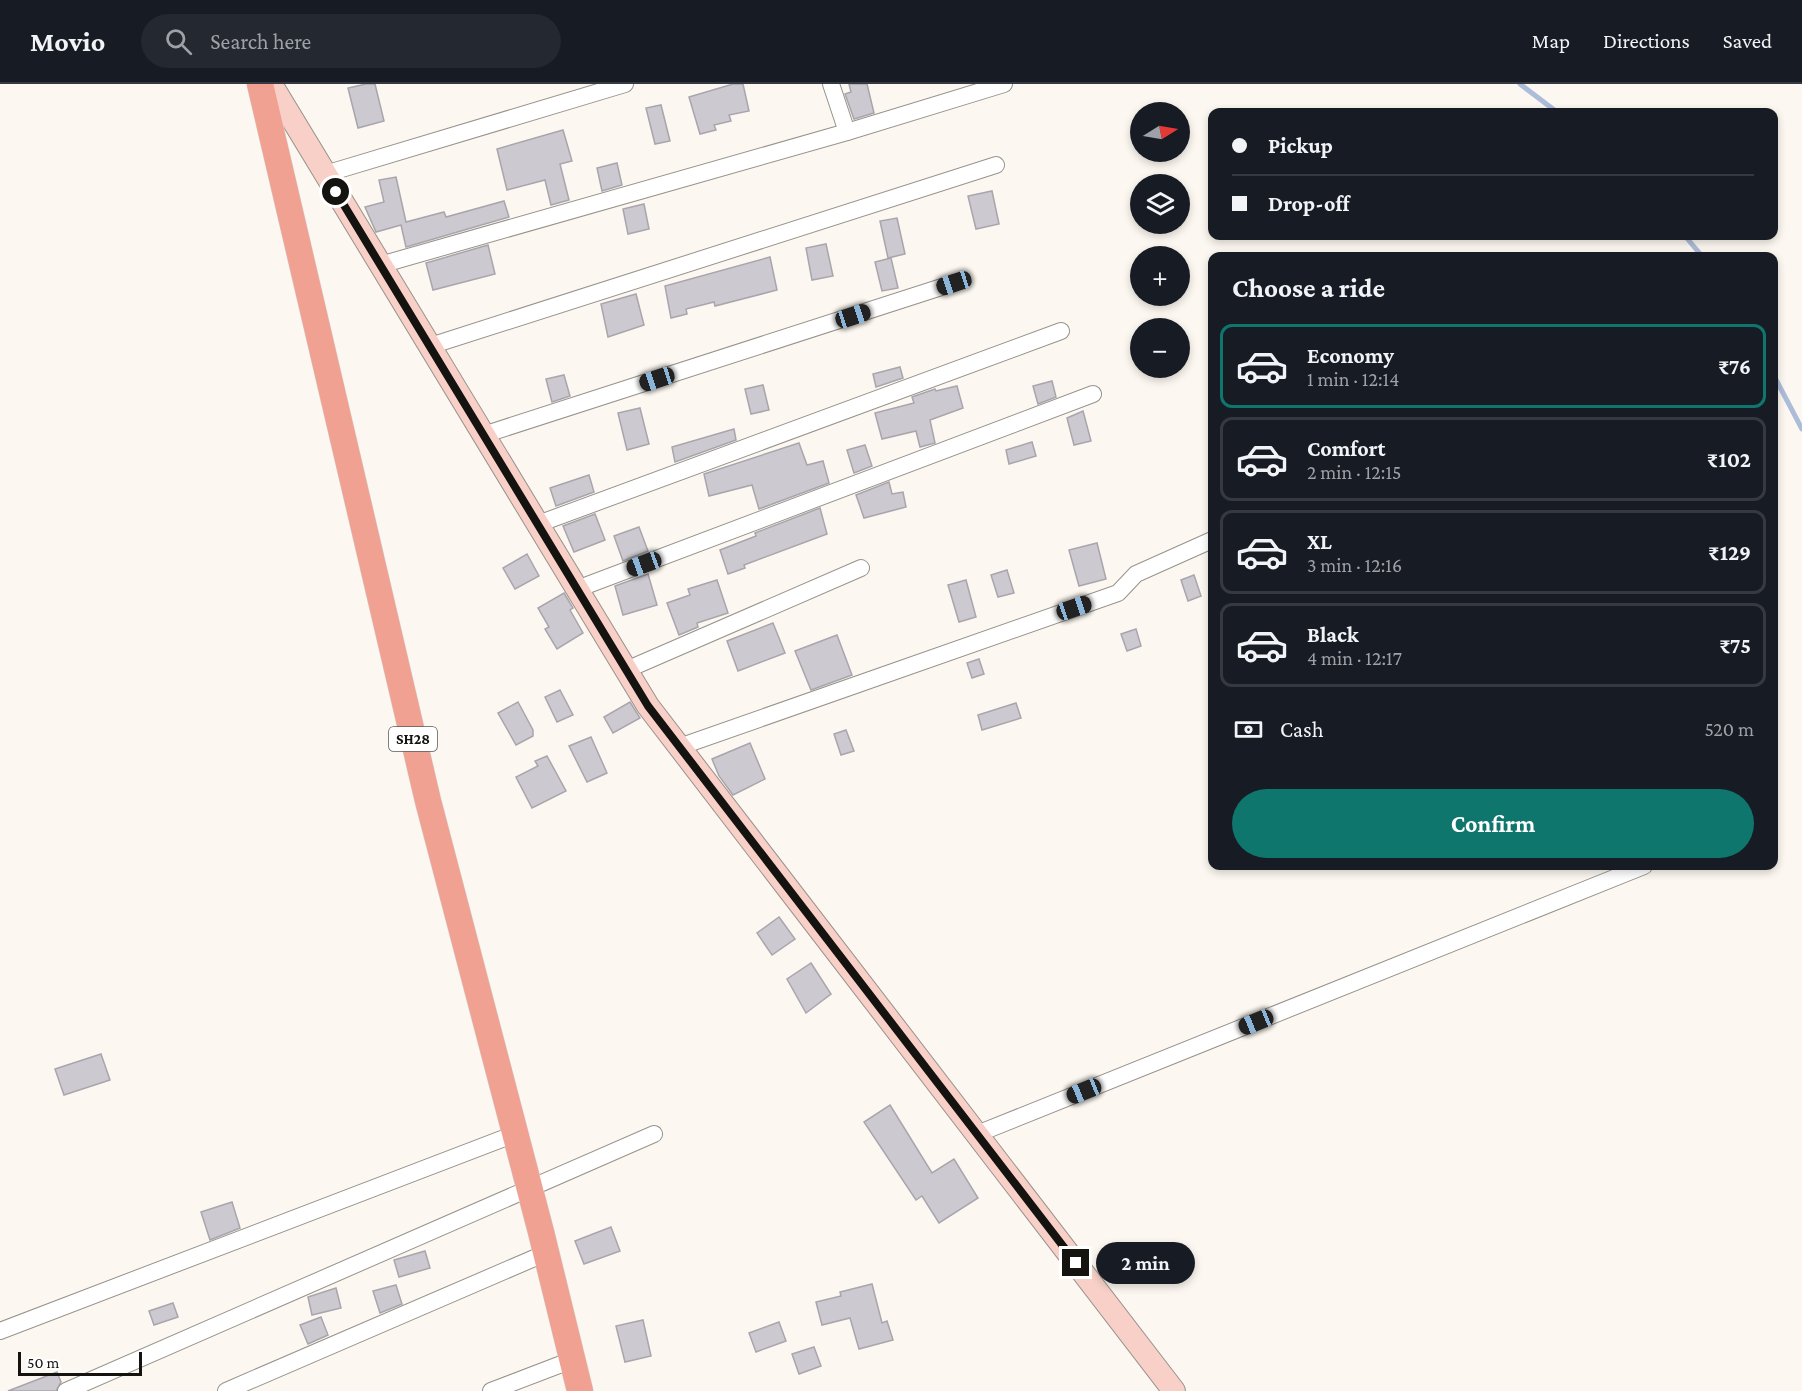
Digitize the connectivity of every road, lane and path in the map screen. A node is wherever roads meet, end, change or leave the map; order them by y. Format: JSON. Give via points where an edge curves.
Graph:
{"nodes":[{"id":1,"x":260,"y":84,"type":"edge"},
{"id":2,"x":271,"y":84,"type":"edge"},
{"id":3,"x":625,"y":84,"type":"edge"},
{"id":4,"x":831,"y":84,"type":"edge"},
{"id":5,"x":1004,"y":84,"type":"edge"},
{"id":6,"x":847,"y":132,"type":"junction"},
{"id":7,"x":996,"y":165,"type":"dead end"},
{"id":8,"x":325,"y":174,"type":"junction"},
{"id":9,"x":380,"y":265,"type":"junction"},
{"id":10,"x":954,"y":283,"type":"dead end"},
{"id":11,"x":1061,"y":331,"type":"dead end"},
{"id":12,"x":430,"y":346,"type":"junction"},
{"id":13,"x":1093,"y":394,"type":"dead end"},
{"id":14,"x":483,"y":435,"type":"junction"},
{"id":15,"x":537,"y":524,"type":"junction"},
{"id":16,"x":1208,"y":542,"type":"edge"},
{"id":17,"x":861,"y":568,"type":"dead end"},
{"id":18,"x":577,"y":589,"type":"junction"},
{"id":19,"x":626,"y":670,"type":"junction"},
{"id":20,"x":679,"y":747,"type":"junction"},
{"id":21,"x":1634,"y":870,"type":"edge"},
{"id":22,"x":515,"y":1134,"type":"junction"},
{"id":23,"x":654,"y":1134,"type":"dead end"},
{"id":24,"x":977,"y":1134,"type":"junction"},
{"id":25,"x":529,"y":1187,"type":"junction"},
{"id":26,"x":546,"y":1253,"type":"junction"},
{"id":27,"x":0,"y":1331,"type":"edge"},
{"id":28,"x":572,"y":1360,"type":"junction"},
{"id":29,"x":66,"y":1391,"type":"edge"},
{"id":30,"x":226,"y":1391,"type":"edge"},
{"id":31,"x":492,"y":1391,"type":"edge"},
{"id":32,"x":580,"y":1391,"type":"edge"},
{"id":33,"x":1174,"y":1391,"type":"edge"}],
"edges":[{"from":1,"to":22,"type":"main road","number":"SH28","via":[[428,801]]},
{"from":2,"to":8,"type":"street"},
{"from":3,"to":8,"type":"street"},
{"from":4,"to":6,"type":"street"},
{"from":5,"to":6,"type":"street"},
{"from":6,"to":9,"type":"street"},
{"from":7,"to":12,"type":"street"},
{"from":8,"to":9,"type":"street"},
{"from":9,"to":12,"type":"street"},
{"from":10,"to":14,"type":"street"},
{"from":11,"to":15,"type":"street"},
{"from":12,"to":14,"type":"street"},
{"from":13,"to":18,"type":"street"},
{"from":14,"to":15,"type":"street"},
{"from":15,"to":18,"type":"street"},
{"from":16,"to":20,"type":"street","via":[[1136,574],[1118,593]]},
{"from":17,"to":19,"type":"street"},
{"from":18,"to":19,"type":"street"},
{"from":19,"to":20,"type":"street"},
{"from":20,"to":24,"type":"street"},
{"from":21,"to":24,"type":"street"},
{"from":22,"to":25,"type":"main road","number":"SH28"},
{"from":22,"to":27,"type":"street"},
{"from":23,"to":25,"type":"street"},
{"from":24,"to":33,"type":"street"},
{"from":25,"to":26,"type":"main road","number":"SH28"},
{"from":25,"to":29,"type":"street"},
{"from":26,"to":28,"type":"main road","number":"SH28"},
{"from":26,"to":30,"type":"street"},
{"from":28,"to":31,"type":"street"},
{"from":28,"to":32,"type":"main road","number":"SH28"}]}
